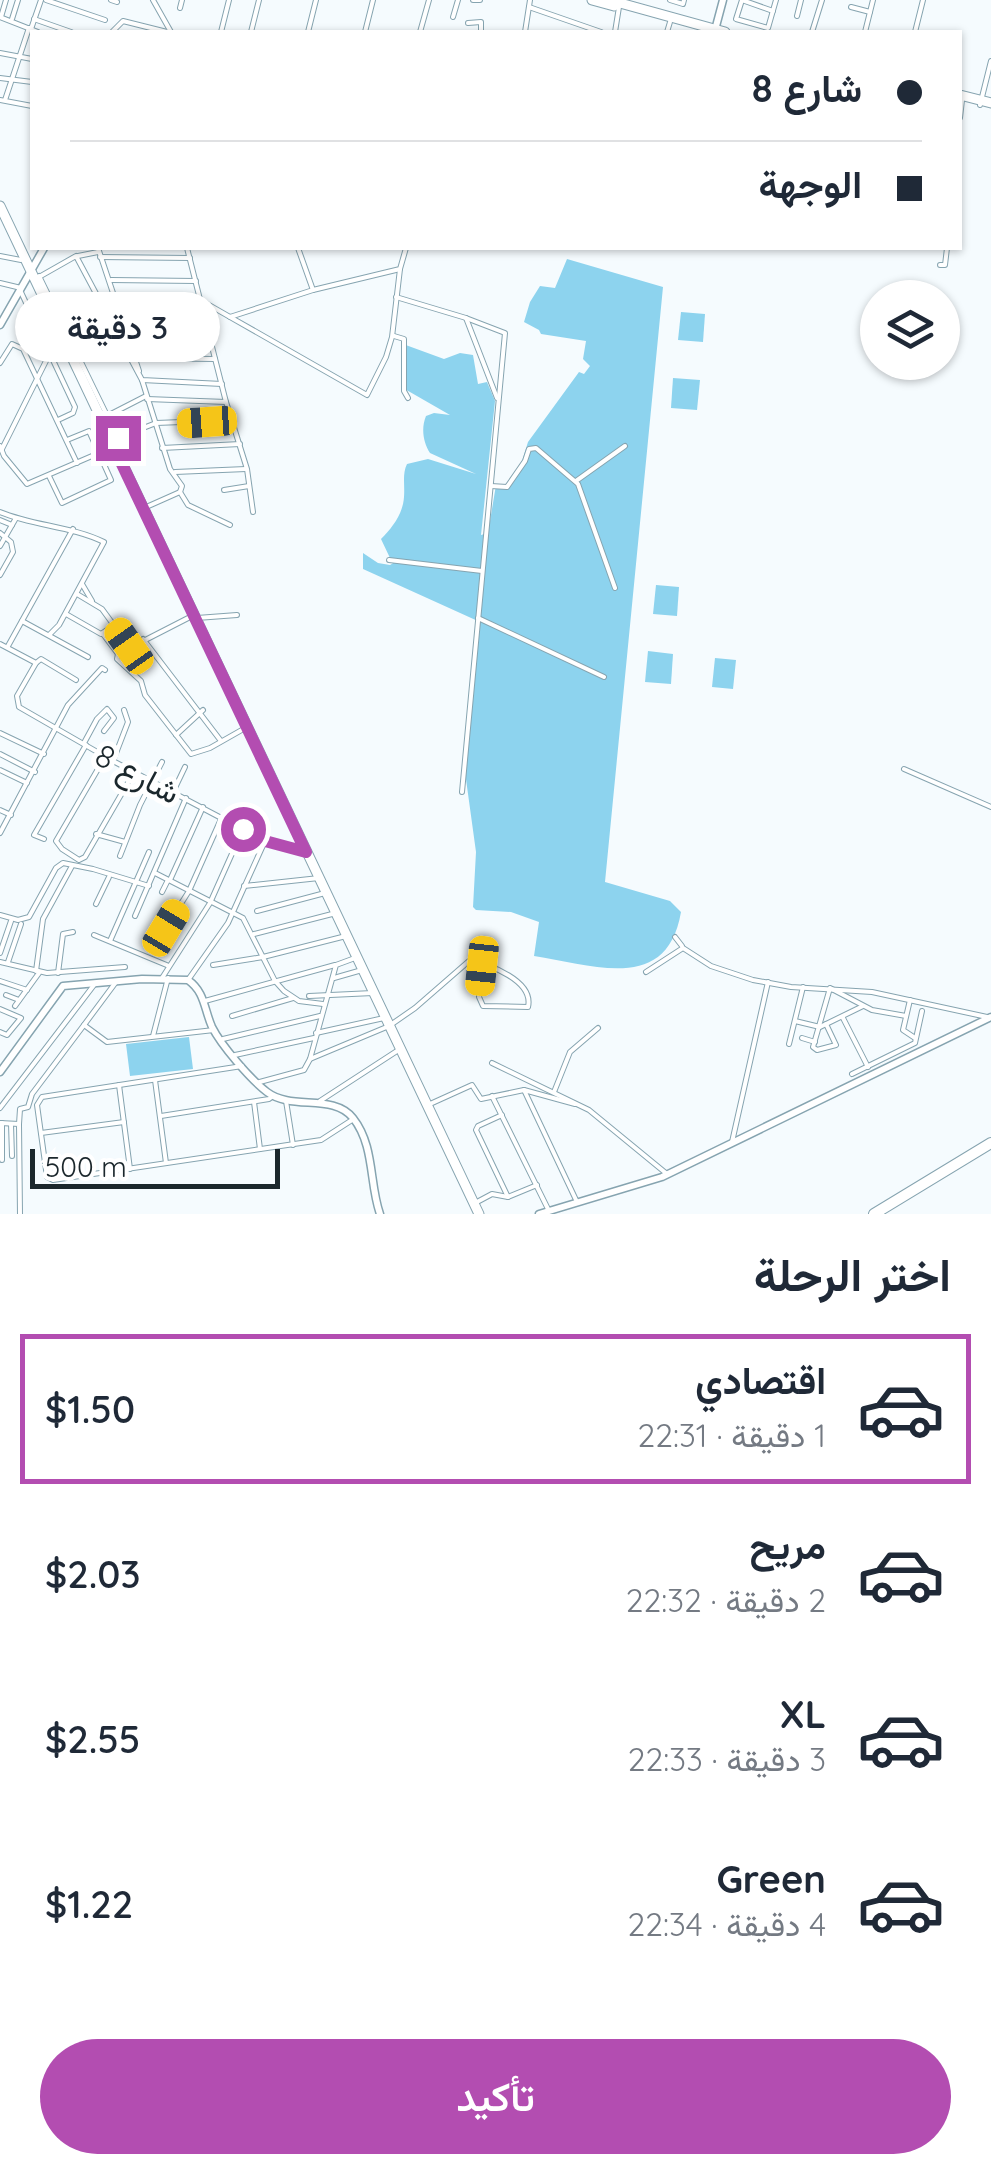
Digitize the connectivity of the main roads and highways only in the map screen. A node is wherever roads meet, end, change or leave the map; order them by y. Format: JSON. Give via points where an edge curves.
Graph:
{"nodes":[{"id":1,"x":592,"y":0,"type":"edge"},
{"id":2,"x":610,"y":0,"type":"edge"},
{"id":3,"x":625,"y":4,"type":"edge"},
{"id":4,"x":669,"y":27,"type":"edge"},
{"id":5,"x":698,"y":30,"type":"edge"},
{"id":6,"x":705,"y":30,"type":"edge"},
{"id":7,"x":0,"y":206,"type":"edge"},
{"id":8,"x":991,"y":1147,"type":"edge"},
{"id":9,"x":479,"y":1214,"type":"edge"},
{"id":10,"x":874,"y":1214,"type":"edge"},
{"id":11,"x":886,"y":1214,"type":"edge"}],
"edges":[{"from":1,"to":3,"type":"main road"},
{"from":2,"to":3,"type":"main road"},
{"from":3,"to":4,"type":"main road"},
{"from":3,"to":6,"type":"main road"},
{"from":4,"to":5,"type":"main road"},
{"from":7,"to":9,"type":"main road"},
{"from":8,"to":10,"type":"highway"},
{"from":8,"to":11,"type":"highway"}]}
